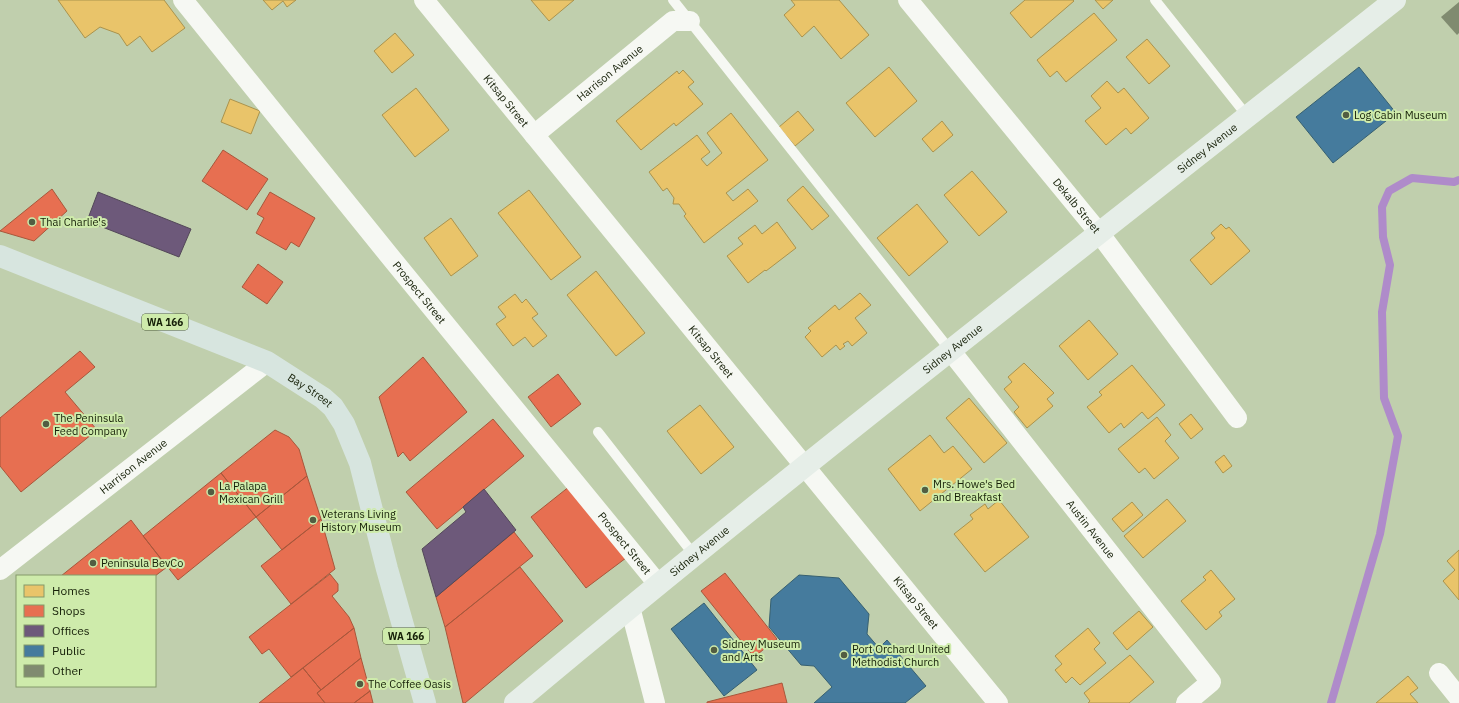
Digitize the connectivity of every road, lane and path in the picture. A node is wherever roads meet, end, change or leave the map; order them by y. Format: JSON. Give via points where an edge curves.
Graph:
{"nodes":[{"id":1,"x":183,"y":0,"type":"edge"},
{"id":2,"x":424,"y":0,"type":"edge"},
{"id":3,"x":673,"y":0,"type":"edge"},
{"id":4,"x":908,"y":0,"type":"edge"},
{"id":5,"x":1155,"y":0,"type":"edge"},
{"id":6,"x":1393,"y":1,"type":"edge"},
{"id":7,"x":690,"y":21,"type":"junction"},
{"id":8,"x":1248,"y":116,"type":"junction"},
{"id":9,"x":534,"y":135,"type":"junction"},
{"id":10,"x":1100,"y":234,"type":"junction"},
{"id":11,"x":0,"y":256,"type":"edge"},
{"id":12,"x":950,"y":350,"type":"junction"},
{"id":13,"x":267,"y":362,"type":"junction"},
{"id":14,"x":1237,"y":418,"type":"dead end"},
{"id":15,"x":598,"y":432,"type":"dead end"},
{"id":16,"x":805,"y":467,"type":"junction"},
{"id":17,"x":694,"y":556,"type":"junction"},
{"id":18,"x":0,"y":570,"type":"edge"},
{"id":19,"x":658,"y":584,"type":"junction"},
{"id":20,"x":630,"y":607,"type":"junction"},
{"id":21,"x":1439,"y":673,"type":"dead end"},
{"id":22,"x":1459,"y":698,"type":"edge"},
{"id":23,"x":425,"y":703,"type":"edge"},
{"id":24,"x":515,"y":703,"type":"edge"},
{"id":25,"x":655,"y":703,"type":"edge"},
{"id":26,"x":998,"y":703,"type":"edge"},
{"id":27,"x":1186,"y":703,"type":"edge"}],
"edges":[{"from":1,"to":19,"type":"street","name":"Prospect Street"},
{"from":2,"to":9,"type":"street","name":"Kitsap Street"},
{"from":3,"to":7,"type":"lane"},
{"from":4,"to":10,"type":"street","name":"Dekalb Street"},
{"from":5,"to":8,"type":"lane"},
{"from":6,"to":8,"type":"main road","name":"Sidney Avenue"},
{"from":7,"to":9,"type":"street","name":"Harrison Avenue","via":[[673,21]]},
{"from":7,"to":12,"type":"lane"},
{"from":8,"to":10,"type":"main road","name":"Sidney Avenue"},
{"from":9,"to":16,"type":"street","name":"Kitsap Street"},
{"from":10,"to":12,"type":"main road","name":"Sidney Avenue"},
{"from":10,"to":14,"type":"street","name":"Dekalb Street"},
{"from":11,"to":13,"type":"main road","name":"Bay Street","number":"WA 166"},
{"from":12,"to":16,"type":"main road","name":"Sidney Avenue"},
{"from":12,"to":27,"type":"street","name":"Austin Avenue","via":[[1211,682]]},
{"from":13,"to":18,"type":"street","name":"Harrison Avenue"},
{"from":13,"to":23,"type":"main road","name":"Bay Street","number":"WA 166","via":[[323,398],[333,407],[344,424],[360,462]]},
{"from":15,"to":17,"type":"lane"},
{"from":16,"to":17,"type":"main road","name":"Sidney Avenue"},
{"from":16,"to":26,"type":"street","name":"Kitsap Street"},
{"from":17,"to":19,"type":"main road","name":"Sidney Avenue"},
{"from":19,"to":20,"type":"main road","name":"Sidney Avenue"},
{"from":20,"to":24,"type":"main road","name":"Sidney Avenue"},
{"from":20,"to":25,"type":"street"},
{"from":21,"to":22,"type":"street"}]}
